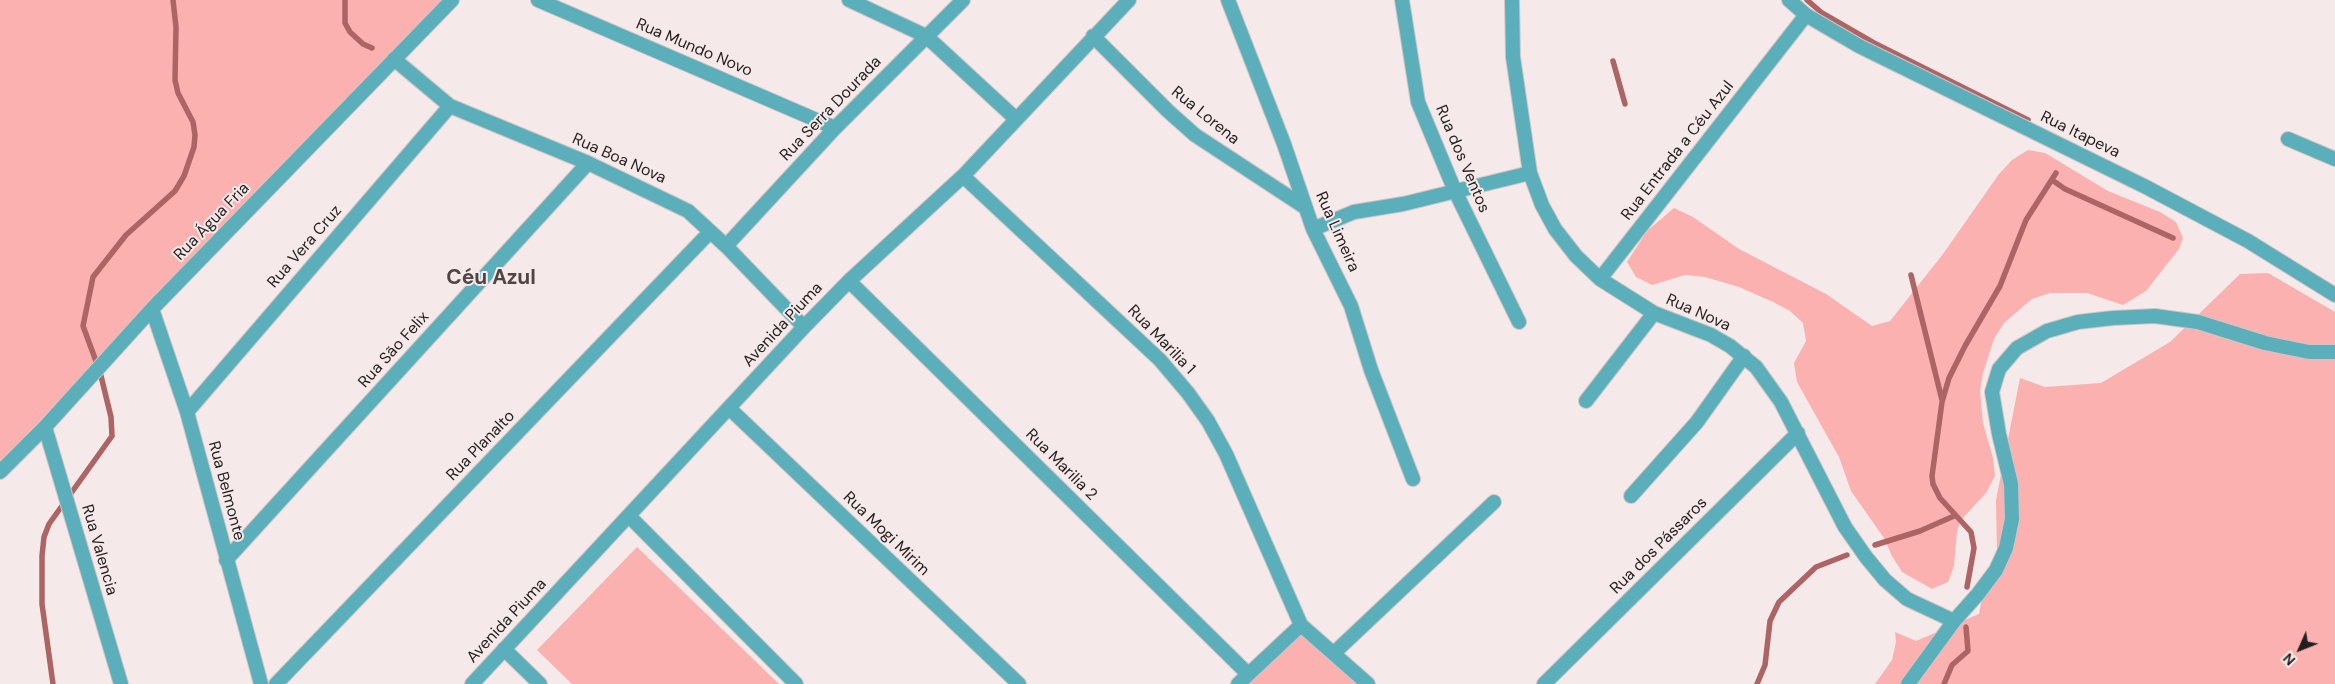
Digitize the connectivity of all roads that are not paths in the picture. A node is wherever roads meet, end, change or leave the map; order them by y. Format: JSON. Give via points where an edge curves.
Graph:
{"nodes":[{"id":1,"x":452,"y":0,"type":"edge"},
{"id":2,"x":538,"y":0,"type":"edge"},
{"id":3,"x":849,"y":0,"type":"edge"},
{"id":4,"x":964,"y":0,"type":"edge"},
{"id":5,"x":1228,"y":0,"type":"edge"},
{"id":6,"x":1402,"y":0,"type":"edge"},
{"id":7,"x":1512,"y":0,"type":"edge"},
{"id":8,"x":1789,"y":0,"type":"edge"},
{"id":9,"x":1121,"y":3,"type":"edge"},
{"id":10,"x":1806,"y":15,"type":"junction"},
{"id":11,"x":926,"y":36,"type":"junction"},
{"id":12,"x":1093,"y":36,"type":"junction"},
{"id":13,"x":394,"y":59,"type":"junction"},
{"id":14,"x":450,"y":106,"type":"junction"},
{"id":15,"x":1016,"y":119,"type":"junction"},
{"id":16,"x":835,"y":128,"type":"junction"},
{"id":17,"x":2288,"y":139,"type":"dead end"},
{"id":18,"x":2335,"y":160,"type":"edge"},
{"id":19,"x":588,"y":163,"type":"junction"},
{"id":20,"x":1530,"y":173,"type":"junction"},
{"id":21,"x":963,"y":176,"type":"junction"},
{"id":22,"x":1455,"y":191,"type":"junction"},
{"id":23,"x":1306,"y":208,"type":"junction"},
{"id":24,"x":1313,"y":229,"type":"junction"},
{"id":25,"x":710,"y":232,"type":"junction"},
{"id":26,"x":726,"y":246,"type":"junction"},
{"id":27,"x":1600,"y":280,"type":"junction"},
{"id":28,"x":849,"y":281,"type":"junction"},
{"id":29,"x":2335,"y":295,"type":"edge"},
{"id":30,"x":152,"y":309,"type":"junction"},
{"id":31,"x":1654,"y":313,"type":"junction"},
{"id":32,"x":1519,"y":322,"type":"dead end"},
{"id":33,"x":804,"y":327,"type":"junction"},
{"id":34,"x":2335,"y":352,"type":"edge"},
{"id":35,"x":1744,"y":356,"type":"junction"},
{"id":36,"x":1586,"y":401,"type":"dead end"},
{"id":37,"x":729,"y":408,"type":"junction"},
{"id":38,"x":187,"y":412,"type":"junction"},
{"id":39,"x":44,"y":427,"type":"junction"},
{"id":40,"x":1798,"y":433,"type":"junction"},
{"id":41,"x":0,"y":472,"type":"edge"},
{"id":42,"x":1413,"y":479,"type":"dead end"},
{"id":43,"x":1631,"y":496,"type":"dead end"},
{"id":44,"x":1494,"y":502,"type":"dead end"},
{"id":45,"x":629,"y":516,"type":"junction"},
{"id":46,"x":226,"y":560,"type":"junction"},
{"id":47,"x":1954,"y":621,"type":"junction"},
{"id":48,"x":1301,"y":625,"type":"junction"},
{"id":49,"x":504,"y":649,"type":"junction"},
{"id":50,"x":1334,"y":653,"type":"junction"},
{"id":51,"x":1248,"y":674,"type":"junction"},
{"id":52,"x":121,"y":684,"type":"edge"},
{"id":53,"x":261,"y":684,"type":"edge"},
{"id":54,"x":276,"y":684,"type":"edge"},
{"id":55,"x":472,"y":684,"type":"edge"},
{"id":56,"x":540,"y":684,"type":"edge"},
{"id":57,"x":796,"y":684,"type":"edge"},
{"id":58,"x":1019,"y":684,"type":"edge"},
{"id":59,"x":1238,"y":684,"type":"edge"},
{"id":60,"x":1368,"y":684,"type":"edge"},
{"id":61,"x":1544,"y":684,"type":"edge"},
{"id":62,"x":1908,"y":684,"type":"edge"}],
"edges":[{"from":1,"to":13,"type":"street","name":"Rua Água Fria"},
{"from":2,"to":16,"type":"street","name":"Rua Mundo Novo"},
{"from":3,"to":11,"type":"street"},
{"from":4,"to":11,"type":"street","name":"Rua Serra Dourada"},
{"from":5,"to":23,"type":"street","name":"Rua Limeira"},
{"from":6,"to":22,"type":"street","name":"Rua dos Ventos","via":[[1418,102]]},
{"from":7,"to":20,"type":"street","name":"Rua Nova","via":[[1512,57]]},
{"from":8,"to":10,"type":"street","name":"Rua Itapeva"},
{"from":9,"to":12,"type":"street","name":"Avenida Piuma"},
{"from":10,"to":27,"type":"street","name":"Rua Entrada a Céu Azul"},
{"from":10,"to":29,"type":"street","name":"Rua Itapeva","via":[[1859,46],[2146,187],[2231,232]]},
{"from":11,"to":15,"type":"street"},
{"from":11,"to":16,"type":"street","name":"Rua Serra Dourada"},
{"from":12,"to":15,"type":"street","name":"Avenida Piuma"},
{"from":12,"to":23,"type":"street","name":"Rua Lorena","via":[[1195,135]]},
{"from":13,"to":14,"type":"street","name":"Rua Boa Nova"},
{"from":13,"to":30,"type":"street","name":"Rua Água Fria"},
{"from":14,"to":19,"type":"street","name":"Rua Boa Nova"},
{"from":14,"to":38,"type":"street","name":"Rua Vera Cruz"},
{"from":15,"to":21,"type":"street","name":"Avenida Piuma"},
{"from":16,"to":26,"type":"street","name":"Rua Serra Dourada"},
{"from":17,"to":18,"type":"street"},
{"from":19,"to":25,"type":"street","name":"Rua Boa Nova","via":[[688,211]]},
{"from":19,"to":46,"type":"street","name":"Rua São Felix"},
{"from":20,"to":22,"type":"street"},
{"from":20,"to":27,"type":"street","name":"Rua Nova","via":[[1555,229]]},
{"from":21,"to":28,"type":"street","name":"Avenida Piuma"},
{"from":21,"to":48,"type":"street","name":"Rua Marilia 1","via":[[1160,360],[1188,393],[1226,454]]},
{"from":22,"to":24,"type":"street","via":[[1354,212]]},
{"from":22,"to":32,"type":"street","name":"Rua dos Ventos"},
{"from":23,"to":24,"type":"street","name":"Rua Limeira"},
{"from":24,"to":42,"type":"street","name":"Rua Limeira","via":[[1351,306],[1371,370]]},
{"from":25,"to":26,"type":"street","name":"Rua Boa Nova"},
{"from":25,"to":54,"type":"street","name":"Rua Planalto"},
{"from":26,"to":33,"type":"street","name":"Rua Boa Nova"},
{"from":27,"to":31,"type":"street","name":"Rua Nova"},
{"from":28,"to":33,"type":"street","name":"Avenida Piuma"},
{"from":28,"to":51,"type":"street","name":"Rua Marilia 2"},
{"from":30,"to":38,"type":"street","name":"Rua Belmonte"},
{"from":30,"to":39,"type":"street","name":"Rua Água Fria"},
{"from":31,"to":35,"type":"street","name":"Rua Nova","via":[[1711,335]]},
{"from":31,"to":36,"type":"street"},
{"from":33,"to":37,"type":"street","name":"Avenida Piuma"},
{"from":34,"to":47,"type":"street","via":[[2309,352],[2265,343],[2198,322],[2155,316],[2078,322],[2047,331],[2017,348],[2000,369],[1992,392],[2011,484],[2012,519],[2006,548],[1996,570]]},
{"from":35,"to":40,"type":"street","name":"Rua Nova","via":[[1781,402]]},
{"from":35,"to":43,"type":"street","via":[[1697,422]]},
{"from":37,"to":45,"type":"street","name":"Avenida Piuma"},
{"from":37,"to":58,"type":"street","name":"Rua Mogi Mirim"},
{"from":38,"to":46,"type":"street","name":"Rua Belmonte"},
{"from":39,"to":41,"type":"street","name":"Rua Água Fria"},
{"from":39,"to":52,"type":"street","name":"Rua Valencia"},
{"from":40,"to":47,"type":"street","name":"Rua Nova","via":[[1846,527],[1872,565],[1907,599]]},
{"from":40,"to":61,"type":"street","name":"Rua dos Pássaros"},
{"from":44,"to":50,"type":"street"},
{"from":45,"to":49,"type":"street","name":"Avenida Piuma"},
{"from":45,"to":57,"type":"street"},
{"from":46,"to":53,"type":"street","name":"Rua Belmonte"},
{"from":47,"to":62,"type":"street"},
{"from":48,"to":50,"type":"street"},
{"from":48,"to":51,"type":"street"},
{"from":49,"to":55,"type":"street","name":"Avenida Piuma"},
{"from":49,"to":56,"type":"street"},
{"from":50,"to":60,"type":"street"},
{"from":51,"to":59,"type":"street"}]}
